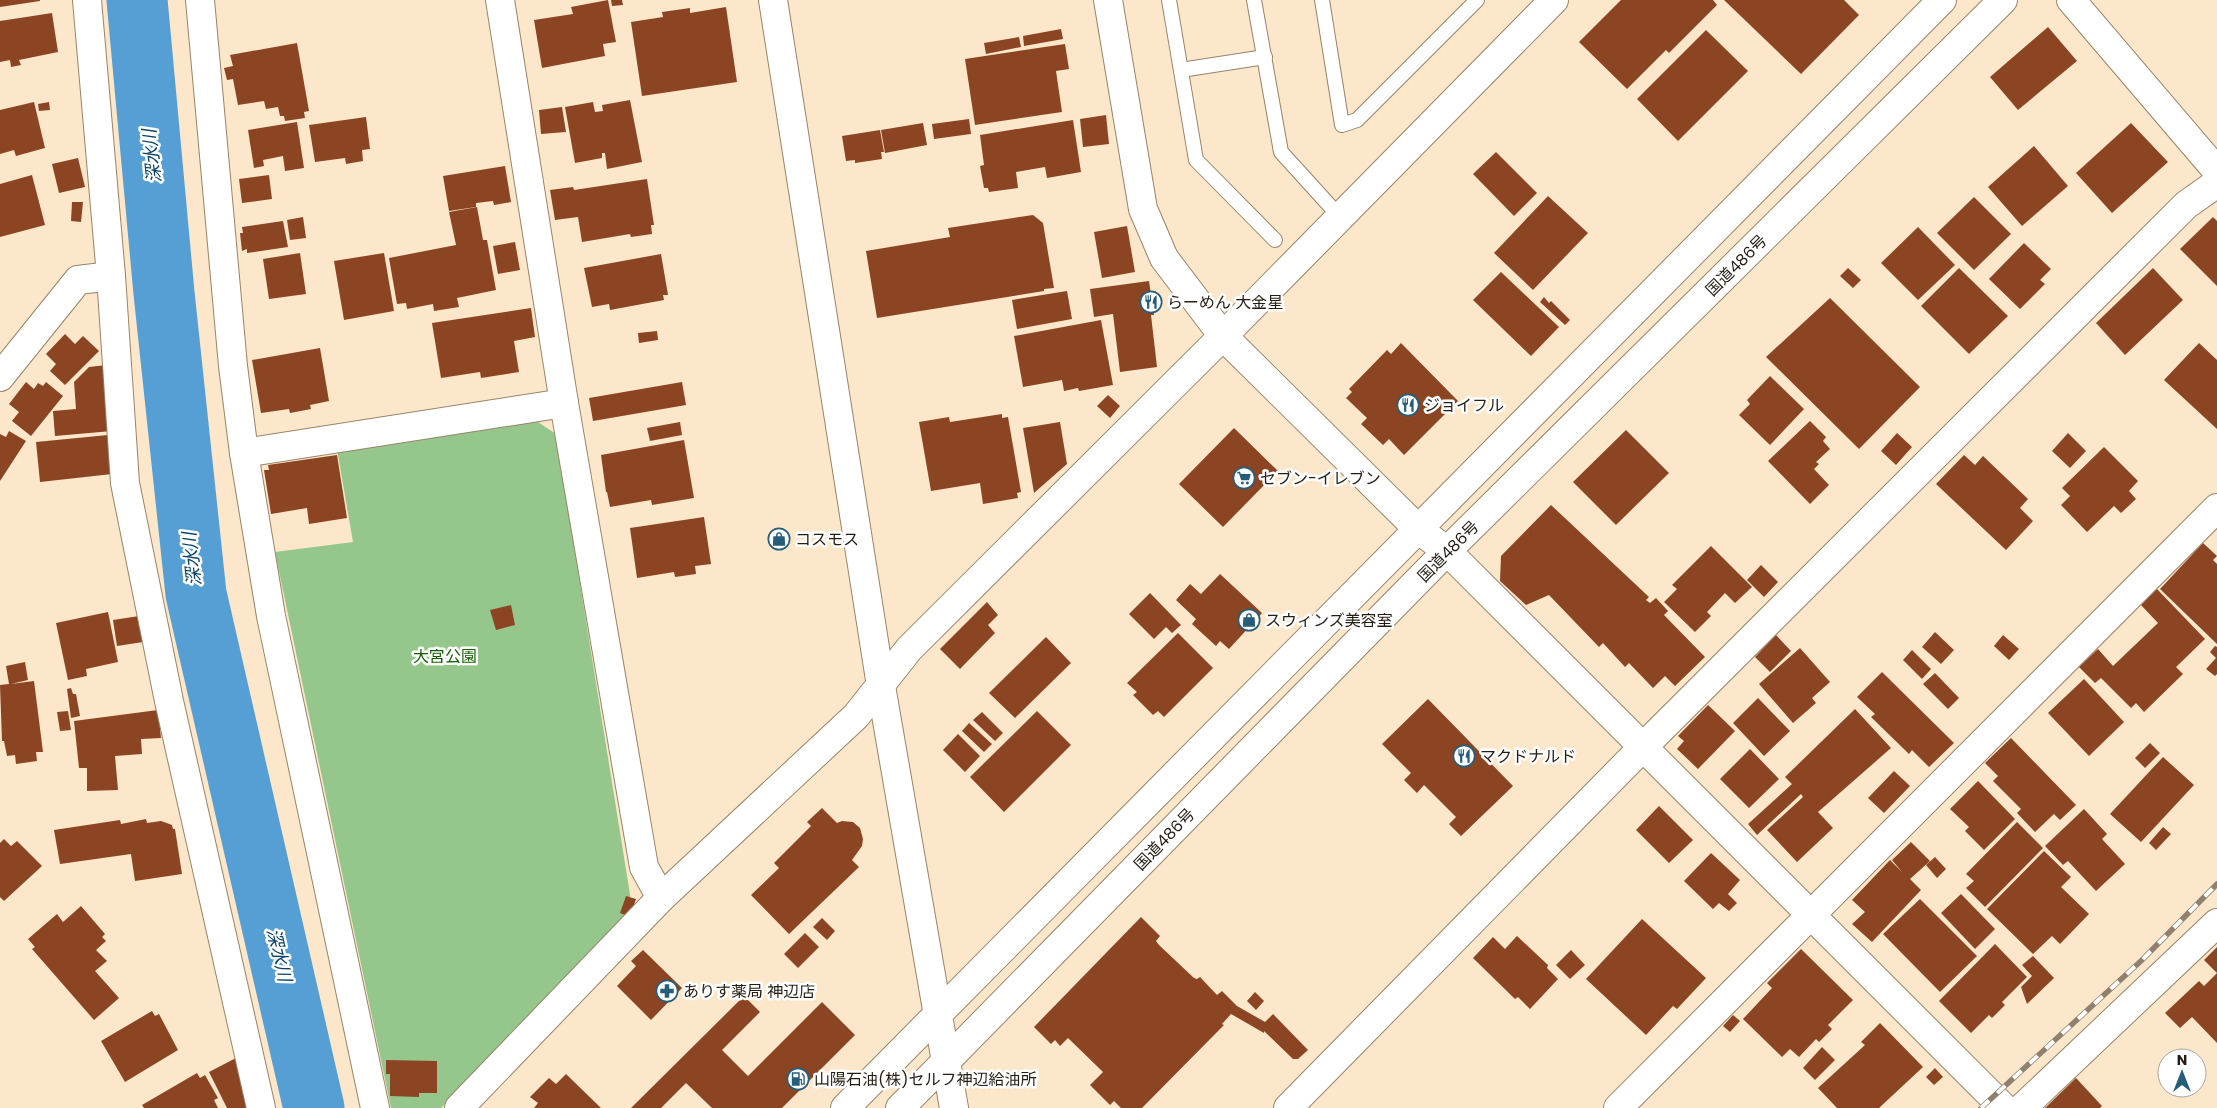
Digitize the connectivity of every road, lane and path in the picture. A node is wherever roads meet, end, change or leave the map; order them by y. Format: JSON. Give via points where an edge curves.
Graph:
{"nodes":[{"id":1,"x":87,"y":0,"type":"edge"},
{"id":2,"x":200,"y":0,"type":"edge"},
{"id":3,"x":500,"y":0,"type":"edge"},
{"id":4,"x":773,"y":0,"type":"edge"},
{"id":5,"x":1108,"y":0,"type":"edge"},
{"id":6,"x":1169,"y":0,"type":"edge"},
{"id":7,"x":1254,"y":0,"type":"edge"},
{"id":8,"x":1322,"y":0,"type":"edge"},
{"id":9,"x":1554,"y":0,"type":"edge"},
{"id":10,"x":1942,"y":0,"type":"edge"},
{"id":11,"x":2004,"y":0,"type":"edge"},
{"id":12,"x":2071,"y":0,"type":"edge"},
{"id":13,"x":1474,"y":1,"type":"edge"},
{"id":14,"x":1265,"y":58,"type":"junction"},
{"id":15,"x":1181,"y":70,"type":"junction"},
{"id":16,"x":2217,"y":171,"type":"edge"},
{"id":17,"x":2217,"y":183,"type":"edge"},
{"id":18,"x":1340,"y":217,"type":"junction"},
{"id":19,"x":1275,"y":240,"type":"dead end"},
{"id":20,"x":111,"y":276,"type":"junction"},
{"id":21,"x":1223,"y":336,"type":"junction"},
{"id":22,"x":0,"y":377,"type":"edge"},
{"id":23,"x":564,"y":403,"type":"junction"},
{"id":24,"x":244,"y":452,"type":"junction"},
{"id":25,"x":2217,"y":508,"type":"edge"},
{"id":26,"x":1418,"y":529,"type":"junction"},
{"id":27,"x":1447,"y":551,"type":"junction"},
{"id":28,"x":881,"y":686,"type":"junction"},
{"id":29,"x":1642,"y":748,"type":"junction"},
{"id":30,"x":661,"y":898,"type":"junction"},
{"id":31,"x":1812,"y":915,"type":"junction"},
{"id":32,"x":2217,"y":923,"type":"edge"},
{"id":33,"x":939,"y":1014,"type":"junction"},
{"id":34,"x":947,"y":1061,"type":"junction"},
{"id":35,"x":260,"y":1108,"type":"edge"},
{"id":36,"x":375,"y":1108,"type":"edge"},
{"id":37,"x":459,"y":1108,"type":"edge"},
{"id":38,"x":845,"y":1108,"type":"edge"},
{"id":39,"x":900,"y":1108,"type":"edge"},
{"id":40,"x":954,"y":1108,"type":"edge"},
{"id":41,"x":1288,"y":1108,"type":"edge"},
{"id":42,"x":1618,"y":1108,"type":"edge"},
{"id":43,"x":2004,"y":1108,"type":"edge"},
{"id":44,"x":2022,"y":1108,"type":"edge"}],
"edges":[{"from":1,"to":20,"type":"main road"},
{"from":2,"to":24,"type":"main road","via":[[233,366]]},
{"from":3,"to":23,"type":"main road"},
{"from":4,"to":28,"type":"main road"},
{"from":5,"to":21,"type":"main road","via":[[1143,209],[1164,258]]},
{"from":6,"to":15,"type":"lane"},
{"from":7,"to":14,"type":"lane"},
{"from":8,"to":13,"type":"lane","via":[[1342,125],[1357,120]]},
{"from":9,"to":18,"type":"main road"},
{"from":10,"to":26,"type":"main road"},
{"from":11,"to":27,"type":"main road","name":"国道486号"},
{"from":12,"to":16,"type":"main road"},
{"from":14,"to":15,"type":"lane"},
{"from":14,"to":18,"type":"lane","via":[[1281,152]]},
{"from":15,"to":19,"type":"lane","via":[[1196,160]]},
{"from":17,"to":29,"type":"main road","via":[[2186,205]]},
{"from":18,"to":21,"type":"main road"},
{"from":20,"to":22,"type":"main road","via":[[78,280]]},
{"from":20,"to":35,"type":"main road","via":[[125,483],[169,700]]},
{"from":21,"to":26,"type":"main road"},
{"from":21,"to":28,"type":"main road","via":[[909,650]]},
{"from":23,"to":24,"type":"main road"},
{"from":23,"to":30,"type":"main road","via":[[644,867]]},
{"from":24,"to":36,"type":"main road","via":[[271,616]]},
{"from":25,"to":31,"type":"main road"},
{"from":26,"to":27,"type":"main road"},
{"from":26,"to":33,"type":"main road"},
{"from":27,"to":29,"type":"main road"},
{"from":27,"to":34,"type":"main road","name":"国道486号"},
{"from":28,"to":30,"type":"main road","via":[[856,716]]},
{"from":28,"to":33,"type":"main road"},
{"from":29,"to":31,"type":"main road"},
{"from":29,"to":41,"type":"main road"},
{"from":30,"to":37,"type":"main road"},
{"from":31,"to":42,"type":"main road"},
{"from":31,"to":43,"type":"main road"},
{"from":32,"to":44,"type":"main road"},
{"from":33,"to":34,"type":"main road"},
{"from":33,"to":38,"type":"main road"},
{"from":34,"to":39,"type":"main road","name":"国道486号"},
{"from":34,"to":40,"type":"main road"}]}
